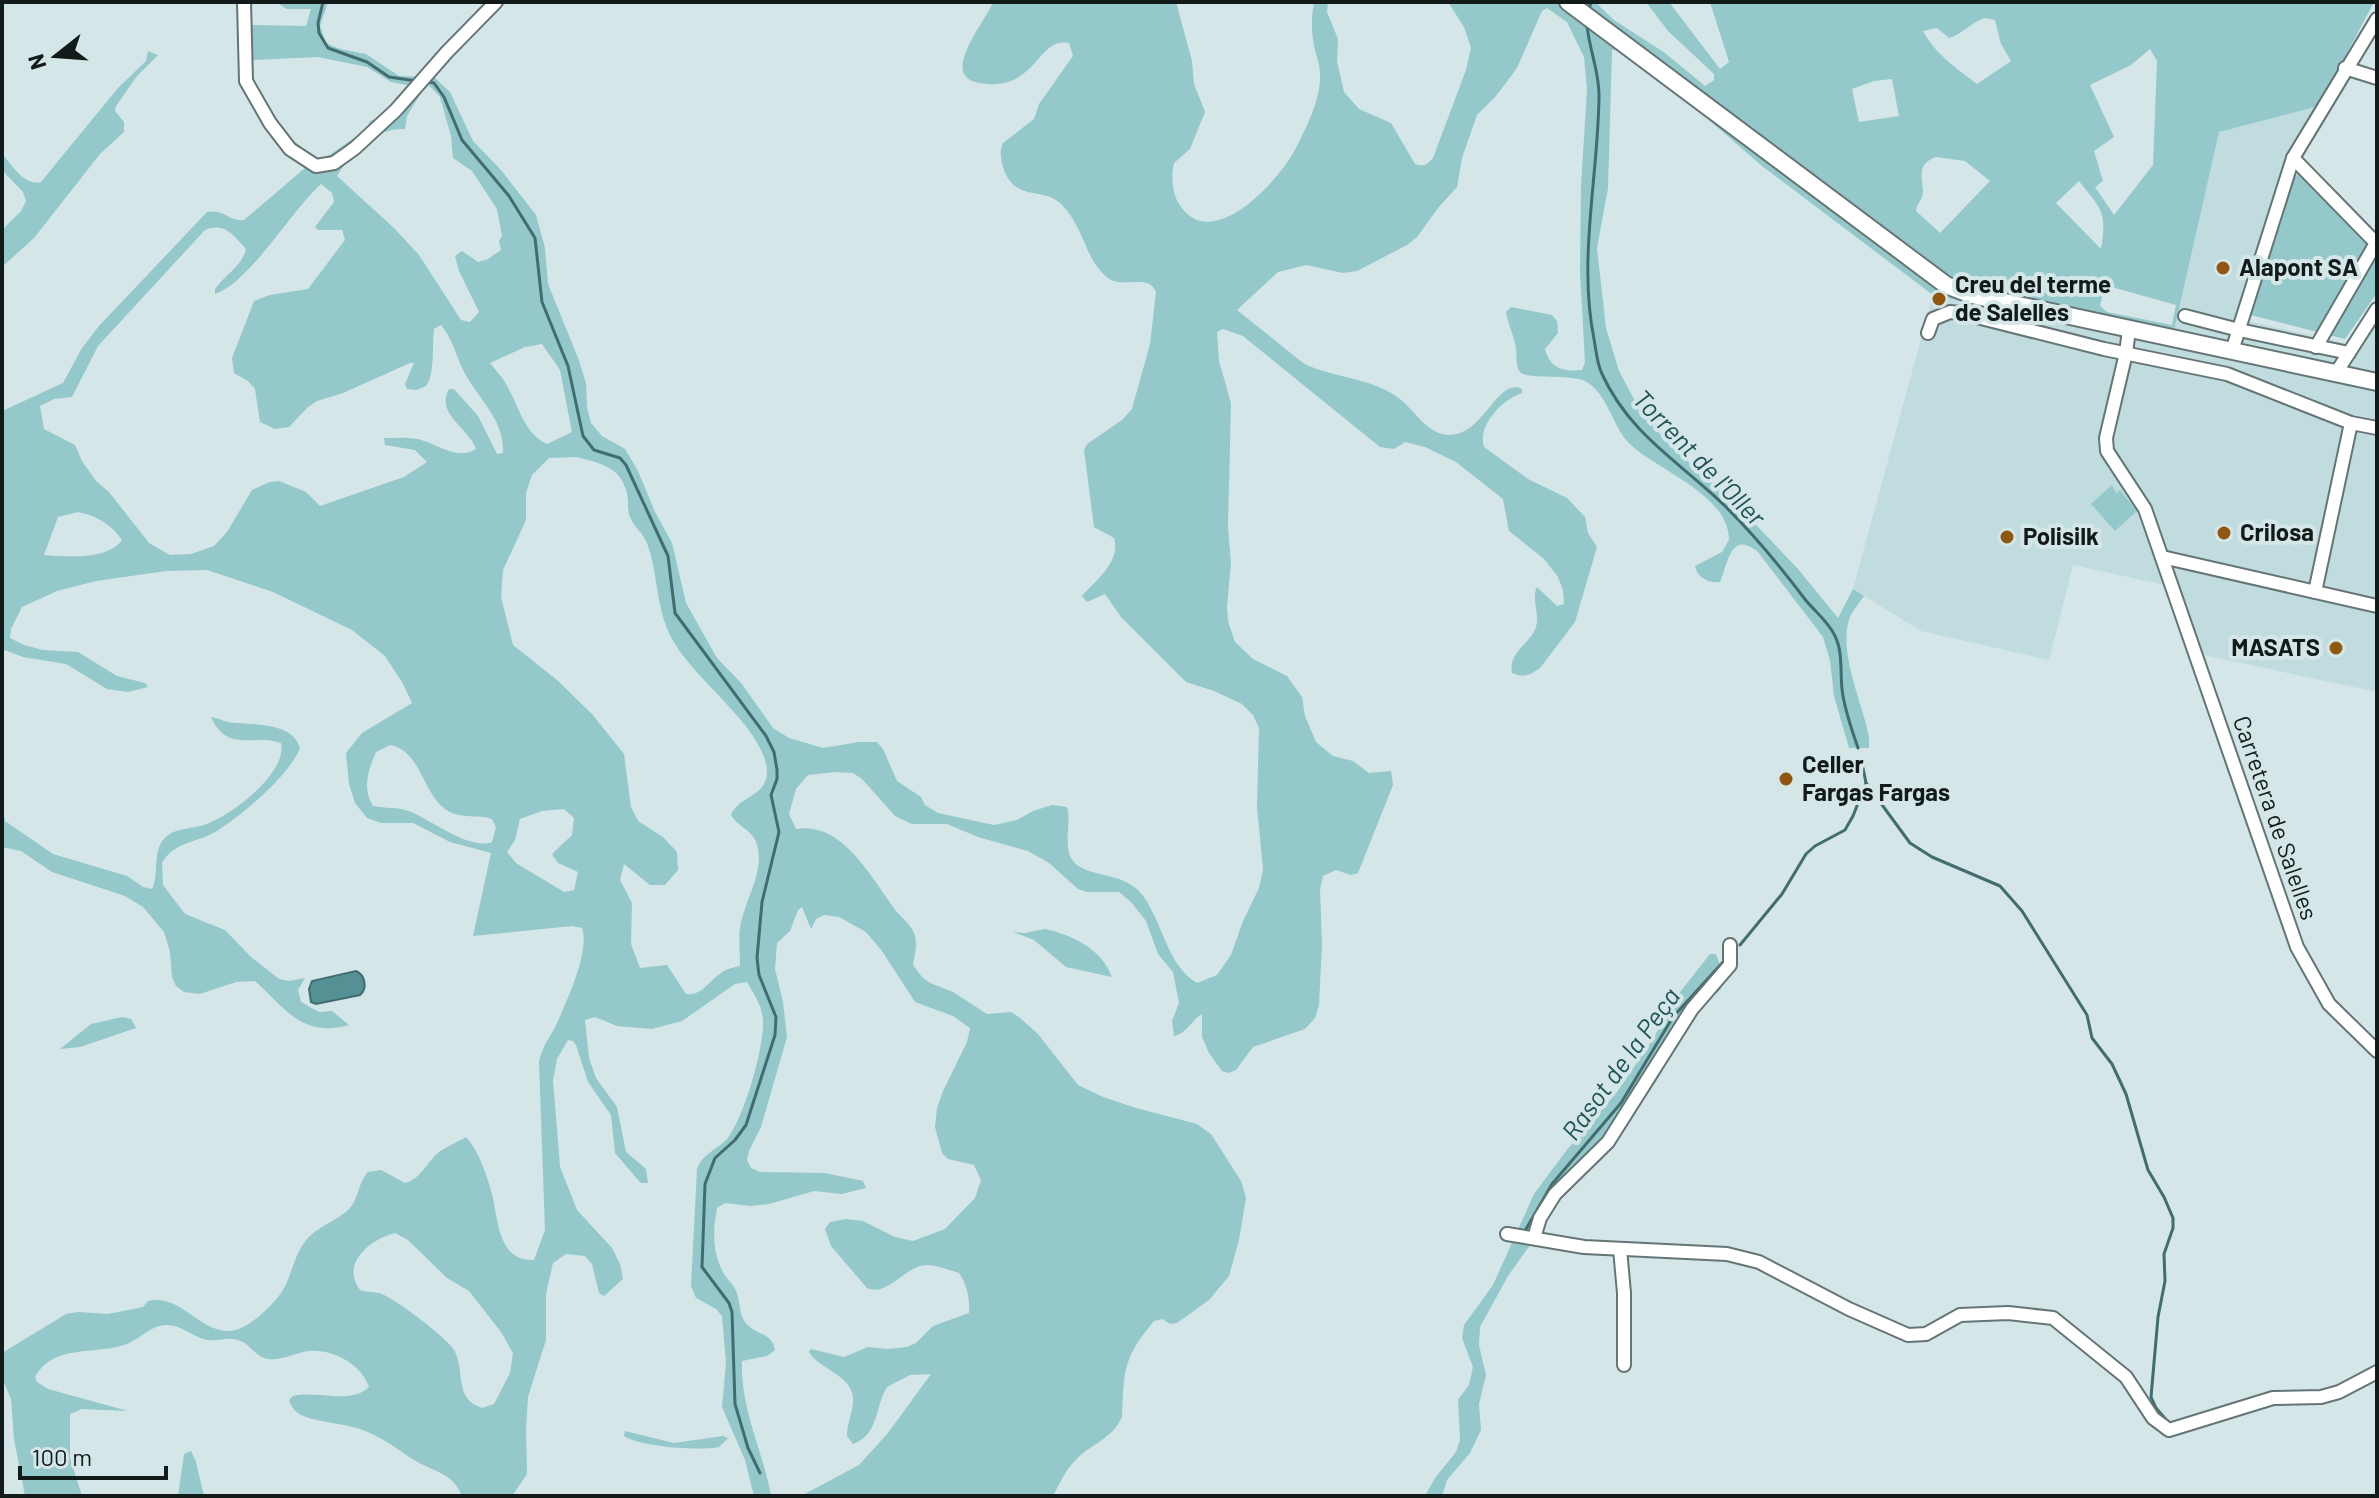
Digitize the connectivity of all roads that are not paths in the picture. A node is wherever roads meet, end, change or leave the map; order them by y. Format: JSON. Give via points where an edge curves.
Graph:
{"nodes":[{"id":1,"x":244,"y":2,"type":"edge"},
{"id":2,"x":496,"y":2,"type":"edge"},
{"id":3,"x":1568,"y":2,"type":"edge"},
{"id":4,"x":2376,"y":21,"type":"edge"},
{"id":5,"x":2345,"y":68,"type":"junction"},
{"id":6,"x":2377,"y":78,"type":"edge"},
{"id":7,"x":2293,"y":158,"type":"junction"},
{"id":8,"x":2376,"y":243,"type":"edge"},
{"id":9,"x":2377,"y":309,"type":"edge"},
{"id":10,"x":2185,"y":316,"type":"dead end"},
{"id":11,"x":2129,"y":330,"type":"junction"},
{"id":12,"x":2239,"y":330,"type":"junction"},
{"id":13,"x":1928,"y":333,"type":"dead end"},
{"id":14,"x":2316,"y":347,"type":"junction"},
{"id":15,"x":2104,"y":349,"type":"junction"},
{"id":16,"x":2232,"y":351,"type":"junction"},
{"id":17,"x":2126,"y":353,"type":"junction"},
{"id":18,"x":2349,"y":353,"type":"junction"},
{"id":19,"x":2092,"y":357,"type":"dead end"},
{"id":20,"x":2336,"y":373,"type":"junction"},
{"id":21,"x":2377,"y":382,"type":"edge"},
{"id":22,"x":2351,"y":423,"type":"junction"},
{"id":23,"x":2377,"y":428,"type":"edge"},
{"id":24,"x":2162,"y":557,"type":"junction"},
{"id":25,"x":2315,"y":592,"type":"junction"},
{"id":26,"x":2377,"y":606,"type":"edge"},
{"id":27,"x":1730,"y":945,"type":"dead end"},
{"id":28,"x":2377,"y":1051,"type":"edge"},
{"id":29,"x":1507,"y":1234,"type":"dead end"},
{"id":30,"x":1534,"y":1238,"type":"junction"},
{"id":31,"x":1620,"y":1249,"type":"junction"},
{"id":32,"x":1624,"y":1365,"type":"dead end"},
{"id":33,"x":2377,"y":1372,"type":"edge"}],
"edges":[{"from":1,"to":2,"type":"street","via":[[246,81],[290,149],[316,166],[334,163],[355,148]]},
{"from":3,"to":11,"type":"street","via":[[1946,285]]},
{"from":4,"to":5,"type":"street"},
{"from":5,"to":6,"type":"street"},
{"from":5,"to":7,"type":"street"},
{"from":7,"to":8,"type":"street"},
{"from":7,"to":12,"type":"street"},
{"from":8,"to":14,"type":"street"},
{"from":9,"to":18,"type":"street"},
{"from":10,"to":12,"type":"street"},
{"from":11,"to":16,"type":"street"},
{"from":11,"to":17,"type":"street","name":"Carretera de Salelles"},
{"from":12,"to":14,"type":"street"},
{"from":12,"to":16,"type":"street"},
{"from":13,"to":15,"type":"street","via":[[1933,319],[1950,312]]},
{"from":14,"to":18,"type":"street"},
{"from":15,"to":17,"type":"street"},
{"from":15,"to":19,"type":"street"},
{"from":16,"to":20,"type":"street"},
{"from":17,"to":22,"type":"street","via":[[2227,374]]},
{"from":17,"to":24,"type":"street","name":"Carretera de Salelles","via":[[2107,451],[2145,509]]},
{"from":18,"to":20,"type":"street"},
{"from":20,"to":21,"type":"street"},
{"from":22,"to":23,"type":"street"},
{"from":22,"to":25,"type":"street"},
{"from":24,"to":25,"type":"street"},
{"from":24,"to":28,"type":"street","name":"Carretera de Salelles","via":[[2297,947],[2329,1004]]},
{"from":25,"to":26,"type":"street"},
{"from":27,"to":30,"type":"street","via":[[1730,965],[1692,1009],[1608,1142],[1555,1194]]},
{"from":29,"to":30,"type":"street"},
{"from":30,"to":31,"type":"street"},
{"from":31,"to":32,"type":"street"},
{"from":31,"to":33,"type":"street","via":[[1727,1254],[1759,1262],[1908,1335],[1926,1334],[1960,1315],[2053,1318],[2120,1370],[2153,1418],[2169,1430],[2273,1398],[2339,1392]]}]}
